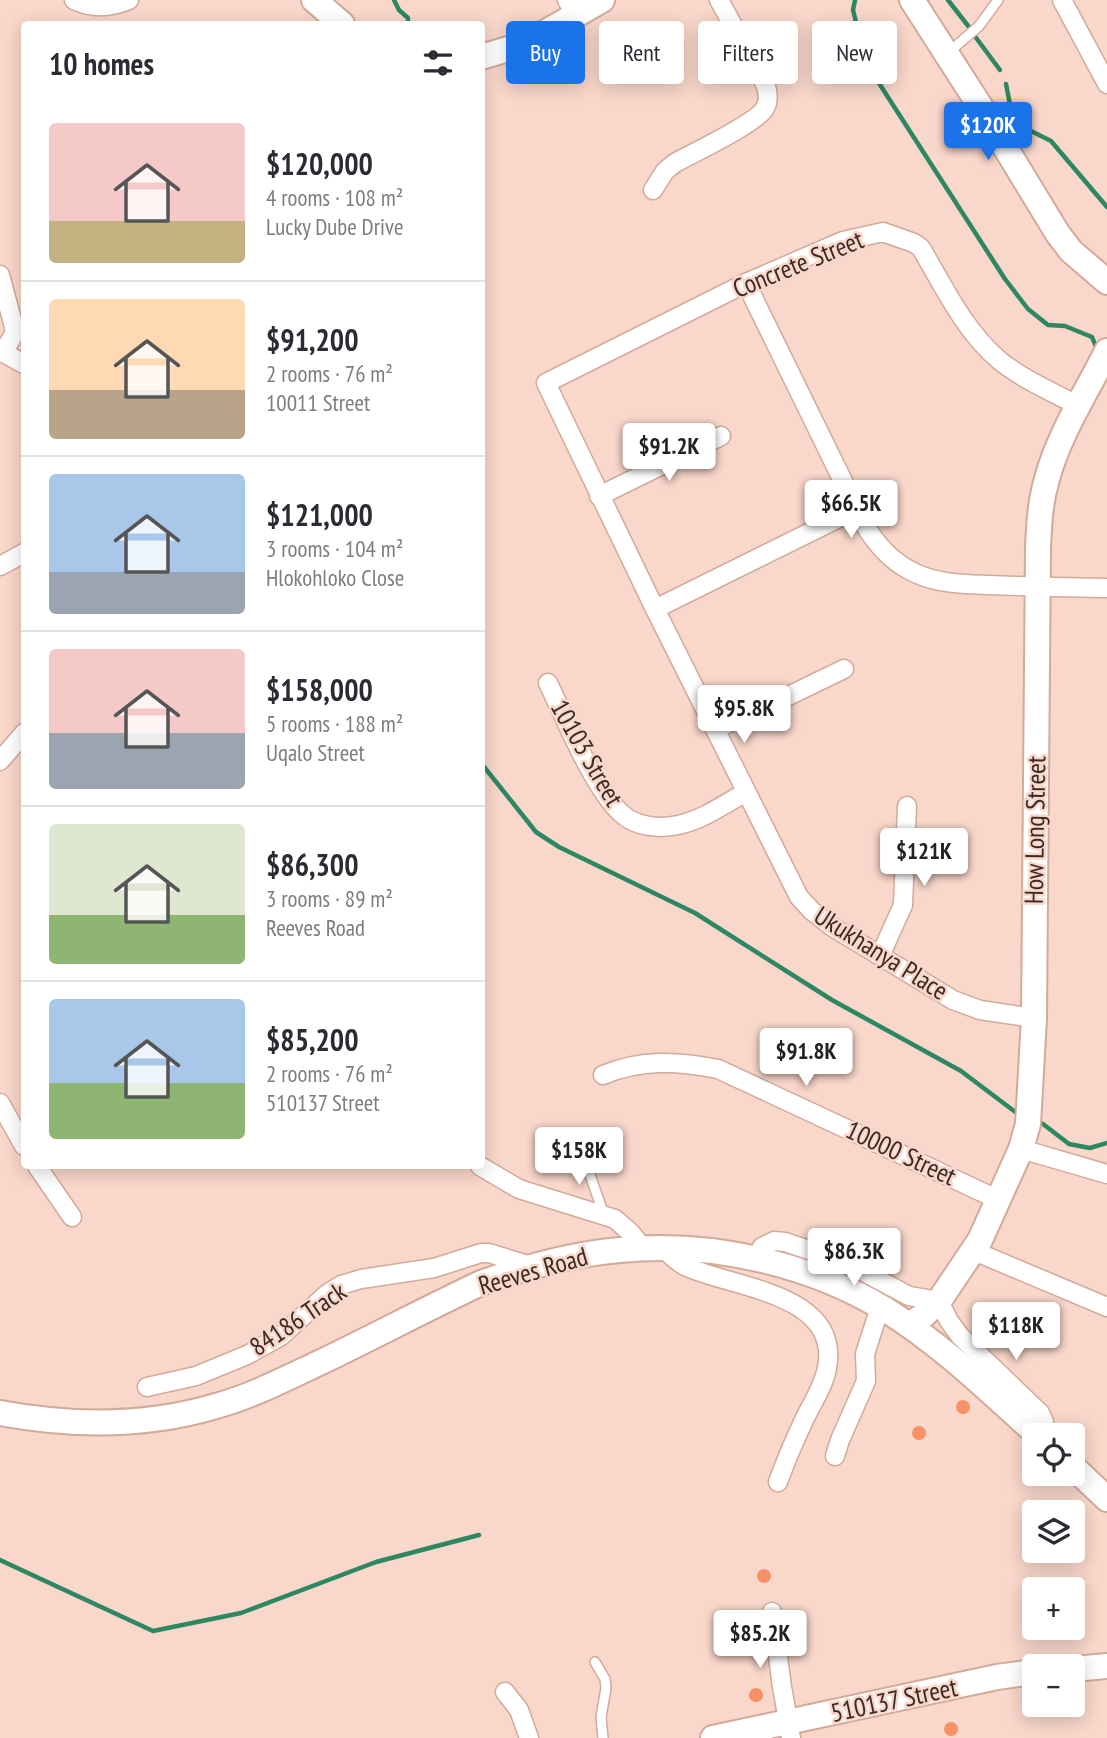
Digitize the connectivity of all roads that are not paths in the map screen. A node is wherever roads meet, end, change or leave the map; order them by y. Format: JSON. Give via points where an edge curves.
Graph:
{"nodes":[{"id":1,"x":74,"y":0,"type":"edge"},
{"id":2,"x":129,"y":0,"type":"edge"},
{"id":3,"x":314,"y":0,"type":"edge"},
{"id":4,"x":602,"y":0,"type":"edge"},
{"id":5,"x":719,"y":0,"type":"edge"},
{"id":6,"x":912,"y":0,"type":"edge"},
{"id":7,"x":998,"y":0,"type":"edge"},
{"id":8,"x":1062,"y":0,"type":"edge"},
{"id":9,"x":571,"y":8,"type":"edge"},
{"id":10,"x":338,"y":21,"type":"edge"},
{"id":11,"x":947,"y":53,"type":"junction"},
{"id":12,"x":485,"y":56,"type":"edge"},
{"id":13,"x":1107,"y":84,"type":"edge"},
{"id":14,"x":653,"y":190,"type":"dead end"},
{"id":15,"x":0,"y":275,"type":"edge"},
{"id":16,"x":1107,"y":282,"type":"edge"},
{"id":17,"x":746,"y":283,"type":"junction"},
{"id":18,"x":1107,"y":351,"type":"edge"},
{"id":19,"x":1,"y":352,"type":"edge"},
{"id":20,"x":21,"y":362,"type":"edge"},
{"id":21,"x":546,"y":383,"type":"joint"},
{"id":22,"x":1079,"y":406,"type":"junction"},
{"id":23,"x":721,"y":436,"type":"dead end"},
{"id":24,"x":599,"y":496,"type":"junction"},
{"id":25,"x":857,"y":509,"type":"junction"},
{"id":26,"x":21,"y":555,"type":"edge"},
{"id":27,"x":0,"y":566,"type":"edge"},
{"id":28,"x":1038,"y":588,"type":"junction"},
{"id":29,"x":1107,"y":588,"type":"edge"},
{"id":30,"x":655,"y":609,"type":"junction"},
{"id":31,"x":844,"y":669,"type":"dead end"},
{"id":32,"x":548,"y":683,"type":"dead end"},
{"id":33,"x":715,"y":729,"type":"junction"},
{"id":34,"x":21,"y":736,"type":"edge"},
{"id":35,"x":0,"y":761,"type":"edge"},
{"id":36,"x":746,"y":792,"type":"junction"},
{"id":37,"x":907,"y":806,"type":"dead end"},
{"id":38,"x":880,"y":956,"type":"junction"},
{"id":39,"x":1034,"y":1018,"type":"junction"},
{"id":40,"x":603,"y":1075,"type":"dead end"},
{"id":41,"x":0,"y":1103,"type":"edge"},
{"id":42,"x":21,"y":1141,"type":"edge"},
{"id":43,"x":1021,"y":1149,"type":"junction"},
{"id":44,"x":39,"y":1169,"type":"edge"},
{"id":45,"x":485,"y":1169,"type":"edge"},
{"id":46,"x":589,"y":1172,"type":"dead end"},
{"id":47,"x":1107,"y":1174,"type":"edge"},
{"id":48,"x":999,"y":1200,"type":"junction"},
{"id":49,"x":604,"y":1215,"type":"junction"},
{"id":50,"x":72,"y":1217,"type":"dead end"},
{"id":51,"x":653,"y":1249,"type":"junction"},
{"id":52,"x":974,"y":1251,"type":"junction"},
{"id":53,"x":757,"y":1259,"type":"junction"},
{"id":54,"x":531,"y":1266,"type":"junction"},
{"id":55,"x":939,"y":1301,"type":"junction"},
{"id":56,"x":880,"y":1307,"type":"junction"},
{"id":57,"x":1107,"y":1307,"type":"edge"},
{"id":58,"x":908,"y":1325,"type":"junction"},
{"id":59,"x":148,"y":1387,"type":"dead end"},
{"id":60,"x":0,"y":1413,"type":"edge"},
{"id":61,"x":1027,"y":1423,"type":"edge"},
{"id":62,"x":1044,"y":1423,"type":"edge"},
{"id":63,"x":835,"y":1456,"type":"dead end"},
{"id":64,"x":1085,"y":1478,"type":"edge"},
{"id":65,"x":778,"y":1482,"type":"dead end"},
{"id":66,"x":1107,"y":1499,"type":"edge"},
{"id":67,"x":772,"y":1612,"type":"dead end"},
{"id":68,"x":595,"y":1662,"type":"dead end"},
{"id":69,"x":1107,"y":1666,"type":"edge"},
{"id":70,"x":1085,"y":1668,"type":"edge"},
{"id":71,"x":1022,"y":1674,"type":"edge"},
{"id":72,"x":505,"y":1692,"type":"dead end"},
{"id":73,"x":790,"y":1730,"type":"edge"},
{"id":74,"x":529,"y":1738,"type":"edge"},
{"id":75,"x":603,"y":1738,"type":"edge"},
{"id":76,"x":713,"y":1738,"type":"edge"}],
"edges":[{"from":1,"to":2,"type":"street","via":[[96,7]]},
{"from":3,"to":10,"type":"street"},
{"from":4,"to":9,"type":"street"},
{"from":5,"to":14,"type":"street","via":[[766,86],[768,100],[750,122],[675,163]]},
{"from":6,"to":11,"type":"street"},
{"from":7,"to":11,"type":"lane","via":[[979,26]]},
{"from":8,"to":13,"type":"street"},
{"from":9,"to":12,"type":"street","via":[[525,44]]},
{"from":11,"to":16,"type":"street","via":[[1070,251]]},
{"from":15,"to":19,"type":"street","via":[[14,327]]},
{"from":17,"to":21,"type":"street","name":"Concrete Street"},
{"from":17,"to":22,"type":"street","name":"Concrete Street","via":[[856,237],[883,232],[910,241],[921,248],[955,307],[986,347],[1011,369]]},
{"from":17,"to":25,"type":"street"},
{"from":18,"to":22,"type":"street","name":"How Long Street"},
{"from":19,"to":20,"type":"street"},
{"from":21,"to":24,"type":"street","name":"Ukukhanya Place"},
{"from":22,"to":28,"type":"street","name":"How Long Street","via":[[1055,455],[1042,496]]},
{"from":23,"to":24,"type":"street"},
{"from":24,"to":30,"type":"street","name":"Ukukhanya Place"},
{"from":25,"to":28,"type":"street","via":[[872,537],[918,575],[947,582]]},
{"from":25,"to":30,"type":"street"},
{"from":26,"to":27,"type":"street"},
{"from":28,"to":29,"type":"street"},
{"from":28,"to":39,"type":"street","name":"How Long Street"},
{"from":30,"to":33,"type":"street","name":"Ukukhanya Place"},
{"from":31,"to":33,"type":"street"},
{"from":32,"to":36,"type":"street","name":"10103 Street","via":[[599,784],[632,821],[656,827],[681,825]]},
{"from":33,"to":36,"type":"street","name":"Ukukhanya Place"},
{"from":34,"to":35,"type":"street"},
{"from":36,"to":38,"type":"street","name":"Ukukhanya Place","via":[[799,897],[821,919]]},
{"from":37,"to":38,"type":"street","via":[[903,905]]},
{"from":38,"to":39,"type":"street","name":"Ukukhanya Place","via":[[965,1005]]},
{"from":39,"to":43,"type":"street","name":"How Long Street","via":[[1030,1113]]},
{"from":40,"to":48,"type":"street","name":"10000 Street","via":[[654,1062],[718,1069]]},
{"from":41,"to":42,"type":"street"},
{"from":43,"to":47,"type":"street"},
{"from":43,"to":48,"type":"street","name":"How Long Street"},
{"from":44,"to":50,"type":"street"},
{"from":45,"to":49,"type":"street","via":[[519,1189]]},
{"from":46,"to":49,"type":"lane"},
{"from":48,"to":52,"type":"street","name":"How Long Street"},
{"from":49,"to":51,"type":"street"},
{"from":51,"to":53,"type":"street","name":"Reeves Road"},
{"from":51,"to":54,"type":"street","name":"Reeves Road","via":[[581,1255]]},
{"from":51,"to":65,"type":"street","via":[[687,1267],[771,1293],[811,1317],[824,1333],[826,1371]]},
{"from":52,"to":55,"type":"street","name":"How Long Street"},
{"from":52,"to":57,"type":"street"},
{"from":53,"to":55,"type":"street","via":[[766,1245],[785,1242],[847,1263],[909,1296]]},
{"from":53,"to":56,"type":"street","name":"Reeves Road","via":[[834,1284]]},
{"from":54,"to":59,"type":"street","name":"84186 Track","via":[[485,1252],[433,1268],[350,1282],[330,1291],[281,1336],[247,1356],[196,1376]]},
{"from":54,"to":60,"type":"street","name":"Reeves Road","via":[[481,1283],[275,1385],[213,1407],[146,1420],[95,1422]]},
{"from":55,"to":58,"type":"street","name":"How Long Street"},
{"from":55,"to":62,"type":"street","via":[[960,1336],[1040,1413]]},
{"from":56,"to":58,"type":"street","name":"Reeves Road"},
{"from":56,"to":63,"type":"street","via":[[866,1354],[866,1381]]},
{"from":58,"to":61,"type":"street","name":"Reeves Road"},
{"from":64,"to":66,"type":"street"},
{"from":67,"to":73,"type":"street"},
{"from":68,"to":75,"type":"lane","via":[[606,1688]]},
{"from":69,"to":70,"type":"street"},
{"from":71,"to":73,"type":"street","name":"510137 Street"},
{"from":72,"to":74,"type":"street","via":[[519,1710]]},
{"from":73,"to":76,"type":"street","name":"510137 Street"}]}
